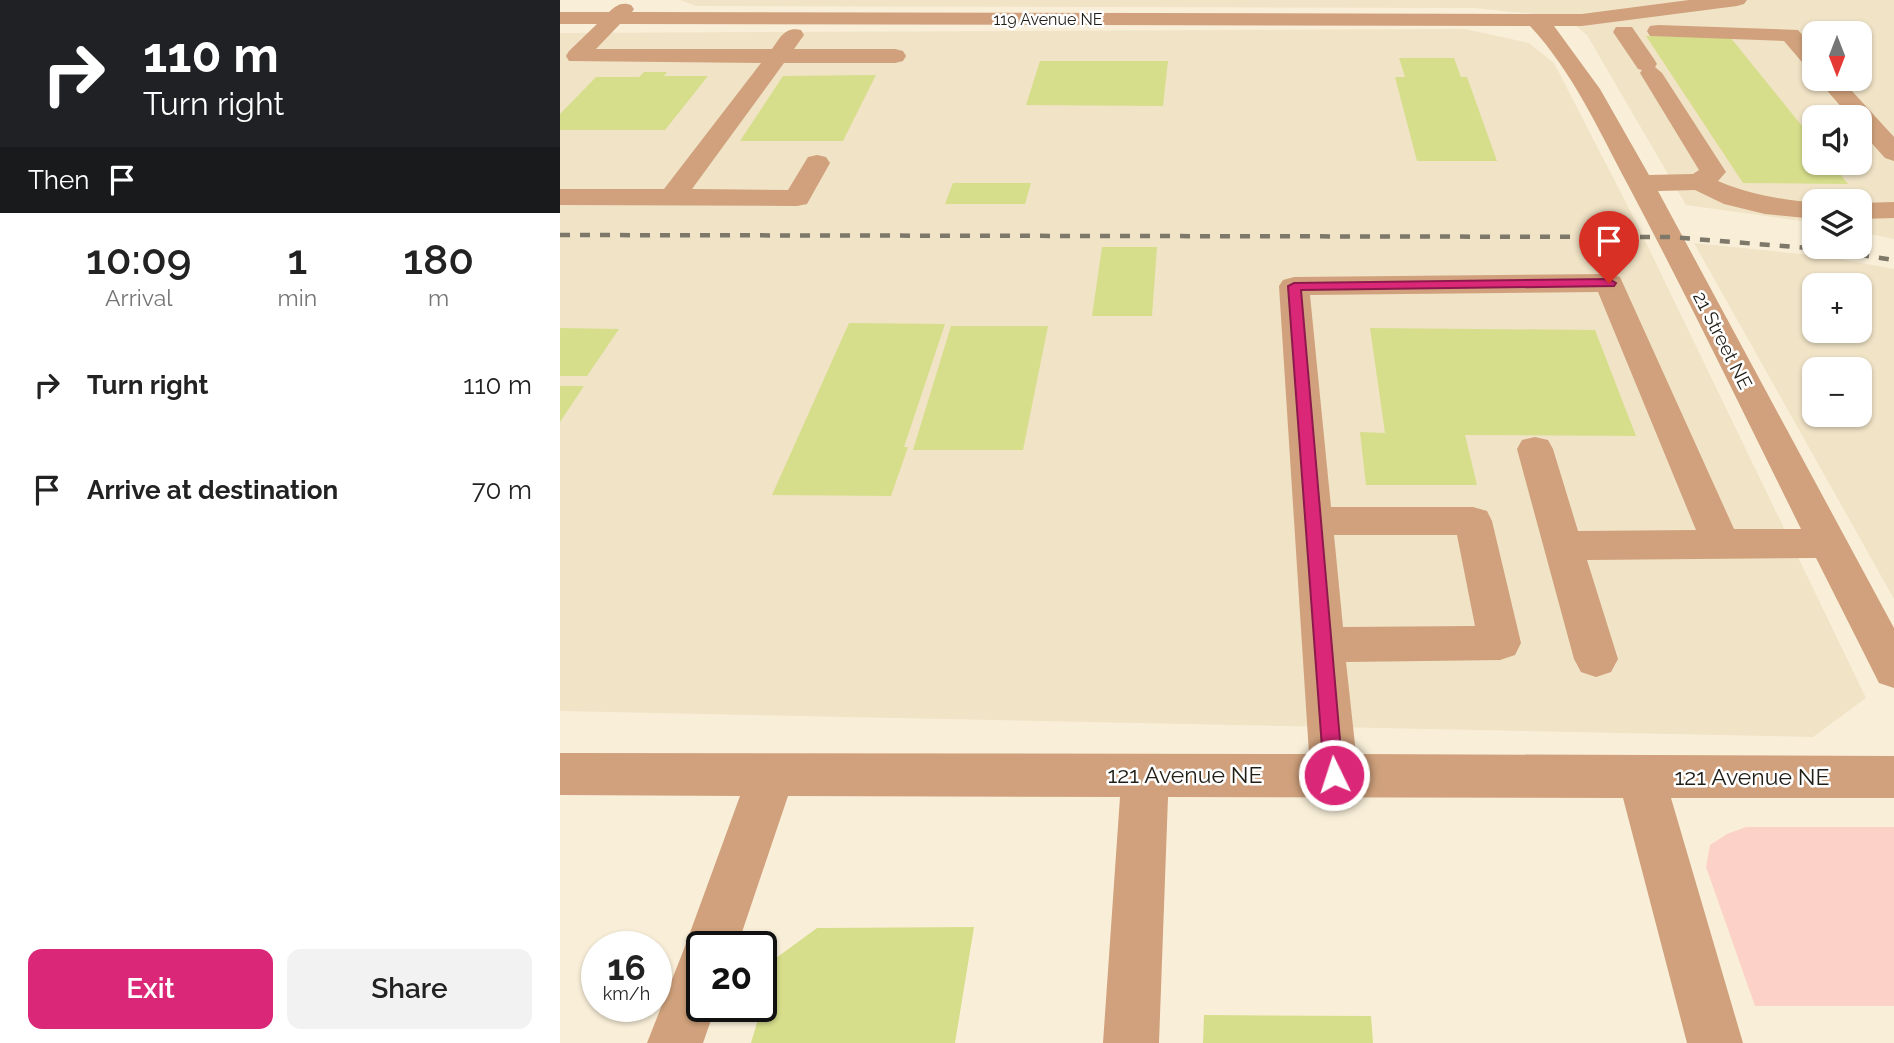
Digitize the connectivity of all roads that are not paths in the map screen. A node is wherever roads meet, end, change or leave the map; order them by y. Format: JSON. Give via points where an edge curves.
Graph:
{"nodes":[{"id":1,"x":633,"y":0,"type":"edge"},
{"id":2,"x":1737,"y":0,"type":"edge"},
{"id":3,"x":560,"y":18,"type":"edge"},
{"id":4,"x":614,"y":18,"type":"junction"},
{"id":5,"x":805,"y":19,"type":"junction"},
{"id":6,"x":1541,"y":26,"type":"junction"},
{"id":7,"x":1624,"y":32,"type":"junction"},
{"id":8,"x":1802,"y":48,"type":"edge"},
{"id":9,"x":577,"y":55,"type":"junction"},
{"id":10,"x":778,"y":56,"type":"junction"},
{"id":11,"x":895,"y":56,"type":"dead end"},
{"id":12,"x":560,"y":72,"type":"edge"},
{"id":13,"x":1840,"y":91,"type":"edge"},
{"id":14,"x":1894,"y":153,"type":"edge"},
{"id":15,"x":817,"y":163,"type":"dead end"},
{"id":16,"x":1699,"y":182,"type":"junction"},
{"id":17,"x":1640,"y":183,"type":"junction"},
{"id":18,"x":560,"y":197,"type":"edge"},
{"id":19,"x":672,"y":197,"type":"junction"},
{"id":20,"x":1802,"y":210,"type":"edge"},
{"id":21,"x":1894,"y":210,"type":"edge"},
{"id":22,"x":1872,"y":211,"type":"edge"},
{"id":23,"x":1535,"y":449,"type":"dead end"},
{"id":24,"x":1313,"y":521,"type":"junction"},
{"id":25,"x":1827,"y":542,"type":"junction"},
{"id":26,"x":1721,"y":544,"type":"junction"},
{"id":27,"x":1564,"y":546,"type":"junction"},
{"id":28,"x":1323,"y":645,"type":"junction"},
{"id":29,"x":1596,"y":659,"type":"dead end"},
{"id":30,"x":1894,"y":670,"type":"edge"},
{"id":31,"x":772,"y":773,"type":"junction"},
{"id":32,"x":560,"y":774,"type":"edge"},
{"id":33,"x":1145,"y":775,"type":"junction"},
{"id":34,"x":1334,"y":775,"type":"junction"},
{"id":35,"x":1641,"y":776,"type":"junction"},
{"id":36,"x":1894,"y":778,"type":"edge"},
{"id":37,"x":716,"y":931,"type":"edge"},
{"id":38,"x":686,"y":1013,"type":"edge"},
{"id":39,"x":675,"y":1043,"type":"edge"},
{"id":40,"x":1131,"y":1043,"type":"edge"},
{"id":41,"x":1715,"y":1043,"type":"edge"}],
"edges":[{"from":1,"to":4,"type":"street"},
{"from":2,"to":6,"type":"street"},
{"from":3,"to":4,"type":"street","name":"119 Avenue NE"},
{"from":4,"to":5,"type":"street","name":"119 Avenue NE"},
{"from":4,"to":9,"type":"street"},
{"from":5,"to":6,"type":"street","name":"119 Avenue NE"},
{"from":5,"to":10,"type":"street"},
{"from":6,"to":7,"type":"street"},
{"from":6,"to":17,"type":"street","name":"21 Street NE","via":[[1588,89]]},
{"from":7,"to":8,"type":"street","via":[[1790,35]]},
{"from":7,"to":16,"type":"street","via":[[1713,172]]},
{"from":9,"to":10,"type":"street"},
{"from":9,"to":12,"type":"street"},
{"from":10,"to":11,"type":"street"},
{"from":10,"to":19,"type":"street"},
{"from":13,"to":14,"type":"street"},
{"from":15,"to":19,"type":"street","via":[[797,198]]},
{"from":16,"to":17,"type":"street"},
{"from":16,"to":20,"type":"street","via":[[1734,198]]},
{"from":17,"to":25,"type":"street","name":"21 Street NE"},
{"from":18,"to":19,"type":"street"},
{"from":21,"to":22,"type":"street"},
{"from":23,"to":27,"type":"street"},
{"from":24,"to":26,"type":"street","via":[[1294,286],[1609,283]]},
{"from":24,"to":28,"type":"street"},
{"from":24,"to":28,"type":"street","via":[[1473,521],[1500,643]]},
{"from":25,"to":26,"type":"street"},
{"from":25,"to":30,"type":"street","name":"21 Street NE"},
{"from":26,"to":27,"type":"street"},
{"from":27,"to":29,"type":"street"},
{"from":28,"to":34,"type":"street"},
{"from":31,"to":32,"type":"street","name":"121 Avenue NE"},
{"from":31,"to":33,"type":"street","name":"121 Avenue NE"},
{"from":31,"to":37,"type":"street"},
{"from":33,"to":34,"type":"street","name":"121 Avenue NE"},
{"from":33,"to":40,"type":"street"},
{"from":34,"to":35,"type":"street","name":"121 Avenue NE"},
{"from":35,"to":36,"type":"street","name":"121 Avenue NE"},
{"from":35,"to":41,"type":"street"},
{"from":38,"to":39,"type":"street"}]}
